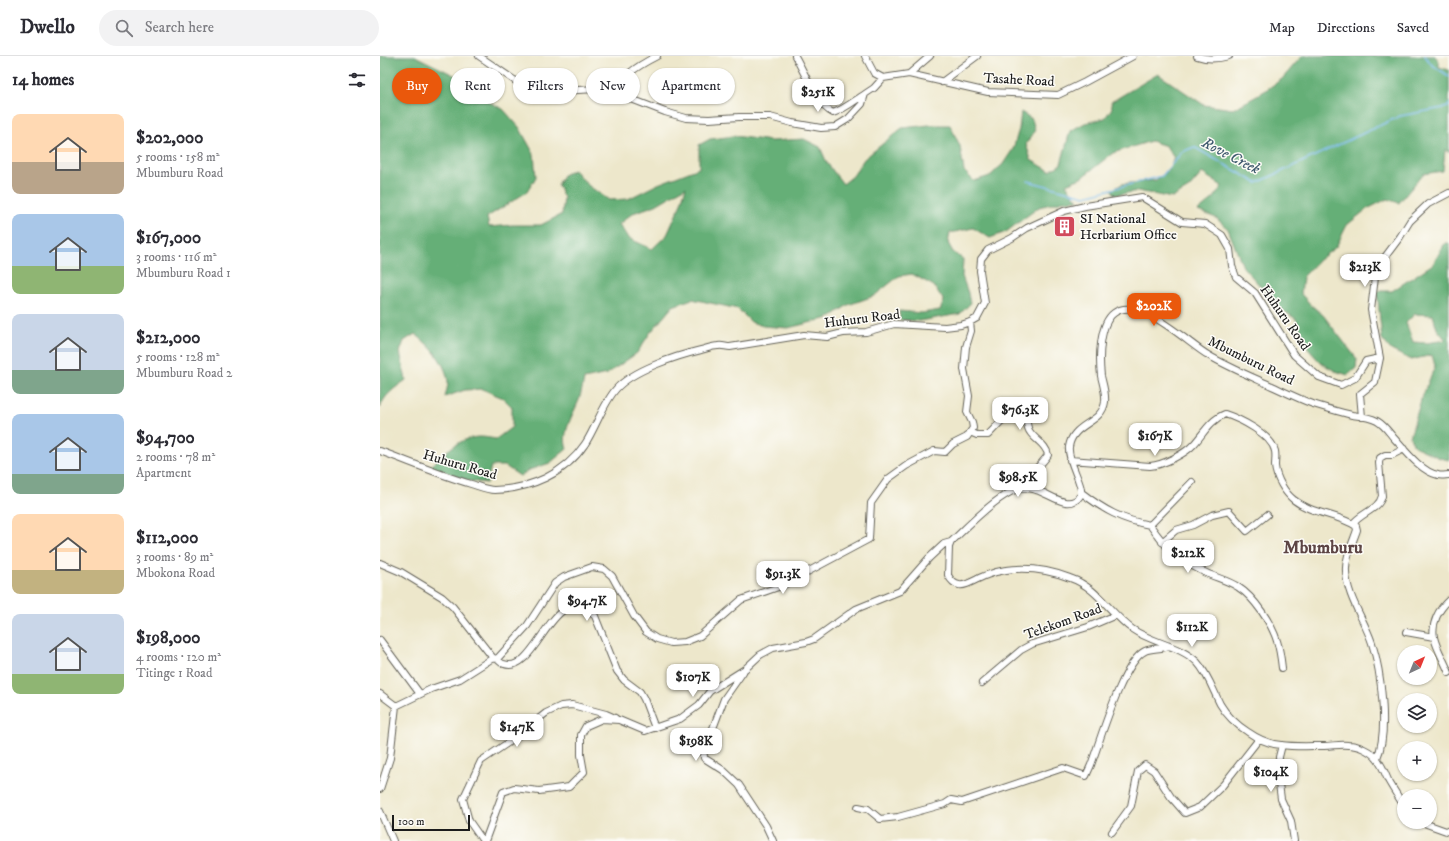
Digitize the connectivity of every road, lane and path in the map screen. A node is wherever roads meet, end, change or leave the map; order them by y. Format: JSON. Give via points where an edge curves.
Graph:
{"nodes":[{"id":1,"x":479,"y":56,"type":"edge"},
{"id":2,"x":657,"y":56,"type":"edge"},
{"id":3,"x":795,"y":56,"type":"edge"},
{"id":4,"x":865,"y":56,"type":"edge"},
{"id":5,"x":930,"y":56,"type":"edge"},
{"id":6,"x":977,"y":56,"type":"edge"},
{"id":7,"x":1132,"y":56,"type":"edge"},
{"id":8,"x":1197,"y":56,"type":"edge"},
{"id":9,"x":1229,"y":56,"type":"edge"},
{"id":10,"x":637,"y":68,"type":"edge"},
{"id":11,"x":909,"y":74,"type":"junction"},
{"id":12,"x":883,"y":78,"type":"junction"},
{"id":13,"x":942,"y":82,"type":"junction"},
{"id":14,"x":586,"y":90,"type":"edge"},
{"id":15,"x":865,"y":94,"type":"junction"},
{"id":16,"x":640,"y":103,"type":"edge"},
{"id":17,"x":1449,"y":193,"type":"edge"},
{"id":18,"x":970,"y":322,"type":"junction"},
{"id":19,"x":1380,"y":358,"type":"junction"},
{"id":20,"x":1362,"y":417,"type":"junction"},
{"id":21,"x":970,"y":432,"type":"junction"},
{"id":22,"x":1404,"y":449,"type":"junction"},
{"id":23,"x":380,"y":451,"type":"edge"},
{"id":24,"x":1070,"y":460,"type":"junction"},
{"id":25,"x":1449,"y":475,"type":"edge"},
{"id":26,"x":1192,"y":482,"type":"dead end"},
{"id":27,"x":1026,"y":488,"type":"junction"},
{"id":28,"x":1082,"y":493,"type":"junction"},
{"id":29,"x":1266,"y":516,"type":"dead end"},
{"id":30,"x":1353,"y":524,"type":"junction"},
{"id":31,"x":1150,"y":525,"type":"junction"},
{"id":32,"x":951,"y":542,"type":"junction"},
{"id":33,"x":1162,"y":542,"type":"junction"},
{"id":34,"x":380,"y":563,"type":"edge"},
{"id":35,"x":1449,"y":600,"type":"edge"},
{"id":36,"x":1116,"y":615,"type":"junction"},
{"id":37,"x":1406,"y":632,"type":"dead end"},
{"id":38,"x":1434,"y":637,"type":"junction"},
{"id":39,"x":380,"y":640,"type":"edge"},
{"id":40,"x":1170,"y":646,"type":"junction"},
{"id":41,"x":495,"y":659,"type":"junction"},
{"id":42,"x":1282,"y":668,"type":"dead end"},
{"id":43,"x":745,"y":669,"type":"junction"},
{"id":44,"x":1449,"y":673,"type":"edge"},
{"id":45,"x":982,"y":684,"type":"dead end"},
{"id":46,"x":380,"y":694,"type":"edge"},
{"id":47,"x":420,"y":694,"type":"junction"},
{"id":48,"x":396,"y":706,"type":"junction"},
{"id":49,"x":619,"y":720,"type":"junction"},
{"id":50,"x":655,"y":728,"type":"junction"},
{"id":51,"x":1259,"y":739,"type":"junction"},
{"id":52,"x":1282,"y":745,"type":"junction"},
{"id":53,"x":1377,"y":758,"type":"junction"},
{"id":54,"x":380,"y":790,"type":"edge"},
{"id":55,"x":1397,"y":795,"type":"edge"},
{"id":56,"x":858,"y":807,"type":"dead end"},
{"id":57,"x":380,"y":810,"type":"edge"},
{"id":58,"x":1437,"y":828,"type":"edge"},
{"id":59,"x":1112,"y":832,"type":"dead end"},
{"id":60,"x":1449,"y":832,"type":"edge"},
{"id":61,"x":393,"y":841,"type":"edge"},
{"id":62,"x":484,"y":841,"type":"edge"},
{"id":63,"x":773,"y":841,"type":"edge"},
{"id":64,"x":1294,"y":841,"type":"edge"}],
"edges":[{"from":1,"to":14,"type":"street","via":[[514,80],[540,92]]},
{"from":2,"to":10,"type":"street"},
{"from":3,"to":15,"type":"street","via":[[828,111],[832,113],[842,110]]},
{"from":4,"to":12,"type":"street","via":[[874,73]]},
{"from":5,"to":11,"type":"street"},
{"from":6,"to":13,"type":"street"},
{"from":7,"to":13,"type":"street","name":"Tasahe Road","via":[[1058,95],[988,92]]},
{"from":8,"to":9,"type":"street","via":[[1204,59],[1219,59]]},
{"from":11,"to":12,"type":"street","name":"Tasahe Road"},
{"from":11,"to":13,"type":"street","name":"Tasahe Road"},
{"from":12,"to":15,"type":"street"},
{"from":15,"to":16,"type":"street","via":[[862,104],[848,119],[835,127],[821,128],[770,117],[709,120],[686,118]]},
{"from":17,"to":19,"type":"street","via":[[1428,204],[1410,221],[1376,268],[1371,310]]},
{"from":18,"to":19,"type":"street","name":"Huhuru Road","via":[[977,318],[985,303],[980,271],[981,259],[988,250],[1064,211],[1142,197],[1182,222],[1205,224],[1222,235],[1230,249],[1236,277],[1255,293],[1294,355],[1319,378],[1341,385],[1355,378],[1366,362]]},
{"from":18,"to":21,"type":"street","via":[[971,331],[966,347],[964,369],[969,396],[967,412],[973,428]]},
{"from":18,"to":23,"type":"street","name":"Huhuru Road","via":[[944,327],[894,324],[866,332],[827,337],[804,335],[730,347],[718,346],[678,356],[638,373],[616,389],[585,444],[562,468],[536,483],[514,488],[492,490],[419,467]]},
{"from":19,"to":20,"type":"street","via":[[1375,382],[1360,394]]},
{"from":20,"to":22,"type":"street","name":"Mbumburu Road","via":[[1378,421]]},
{"from":20,"to":24,"type":"street","name":"Mbumburu Road","via":[[1312,403],[1240,372],[1208,355],[1154,317],[1142,311],[1125,309],[1108,319],[1102,338],[1100,353],[1104,405],[1096,418],[1079,428],[1073,435],[1069,444]]},
{"from":21,"to":27,"type":"street","via":[[988,435],[1014,410],[1022,413],[1029,431],[1042,443],[1048,455],[1030,475]]},
{"from":21,"to":41,"type":"street","via":[[967,437],[952,444],[945,452],[934,451],[888,479],[871,503],[869,539],[781,586],[741,600],[700,636],[685,642],[671,643],[646,632],[612,576],[604,569],[592,567],[555,583],[527,626]]},
{"from":22,"to":25,"type":"street","name":"Mbumburu Road","via":[[1430,472]]},
{"from":22,"to":30,"type":"street","via":[[1380,458],[1381,500]]},
{"from":24,"to":28,"type":"street","name":"Mbumburu Road"},
{"from":24,"to":30,"type":"street","via":[[1160,465],[1193,445],[1212,422],[1225,414],[1268,438],[1275,450],[1275,467],[1279,479],[1294,500],[1310,509]]},
{"from":26,"to":31,"type":"street"},
{"from":27,"to":28,"type":"street","via":[[1035,489],[1056,500],[1071,502]]},
{"from":27,"to":32,"type":"street","via":[[1012,491],[1000,498]]},
{"from":28,"to":31,"type":"street","via":[[1115,515]]},
{"from":29,"to":33,"type":"street","via":[[1247,531],[1230,511],[1212,515],[1176,530]]},
{"from":30,"to":53,"type":"street","via":[[1357,530],[1346,571],[1354,600],[1372,643],[1380,682],[1383,739]]},
{"from":31,"to":33,"type":"street"},
{"from":32,"to":36,"type":"street","via":[[948,575],[958,585],[1016,568],[1044,570],[1081,582],[1091,588]]},
{"from":32,"to":43,"type":"street","via":[[944,544],[929,558],[900,591],[856,609],[814,639],[773,648],[760,655]]},
{"from":33,"to":42,"type":"street","via":[[1176,556],[1238,587],[1254,602],[1262,611],[1277,640]]},
{"from":34,"to":41,"type":"street","via":[[401,572],[442,597]]},
{"from":35,"to":38,"type":"street","via":[[1442,606],[1435,619]]},
{"from":36,"to":40,"type":"street","via":[[1133,630]]},
{"from":36,"to":45,"type":"street","name":"Telekom Road","via":[[1088,627],[1032,644],[1021,650]]},
{"from":37,"to":38,"type":"street"},
{"from":38,"to":44,"type":"street"},
{"from":39,"to":47,"type":"street"},
{"from":40,"to":51,"type":"street","via":[[1198,663],[1221,706],[1239,726]]},
{"from":40,"to":56,"type":"street","via":[[1145,651],[1135,660],[1122,683],[1086,776],[1063,768],[962,802],[951,800],[945,804],[880,820],[868,809]]},
{"from":41,"to":47,"type":"street","via":[[460,679]]},
{"from":41,"to":50,"type":"street","via":[[504,665],[520,662],[563,609],[572,605],[581,607],[595,616],[617,671],[640,692]]},
{"from":43,"to":50,"type":"street","via":[[710,691],[698,705],[680,719]]},
{"from":43,"to":63,"type":"street","via":[[724,699],[712,732],[703,744],[704,758],[723,770],[739,785]]},
{"from":46,"to":48,"type":"street"},
{"from":47,"to":48,"type":"street"},
{"from":48,"to":54,"type":"street","via":[[390,758]]},
{"from":49,"to":50,"type":"street","via":[[645,731]]},
{"from":49,"to":62,"type":"street","via":[[602,719],[586,726],[581,735],[580,755],[584,772],[569,787],[539,791],[514,788],[503,792]]},
{"from":49,"to":62,"type":"street","via":[[572,705],[561,706],[546,714],[481,762],[463,799],[469,821]]},
{"from":51,"to":52,"type":"street"},
{"from":51,"to":59,"type":"street","via":[[1223,785],[1200,807],[1185,813],[1170,797],[1154,771],[1145,765],[1138,771],[1131,806]]},
{"from":52,"to":53,"type":"street","via":[[1348,745],[1359,747]]},
{"from":52,"to":64,"type":"street","via":[[1278,776],[1281,799],[1291,821]]},
{"from":53,"to":55,"type":"street"},
{"from":57,"to":61,"type":"street"},
{"from":58,"to":60,"type":"street"}]}
